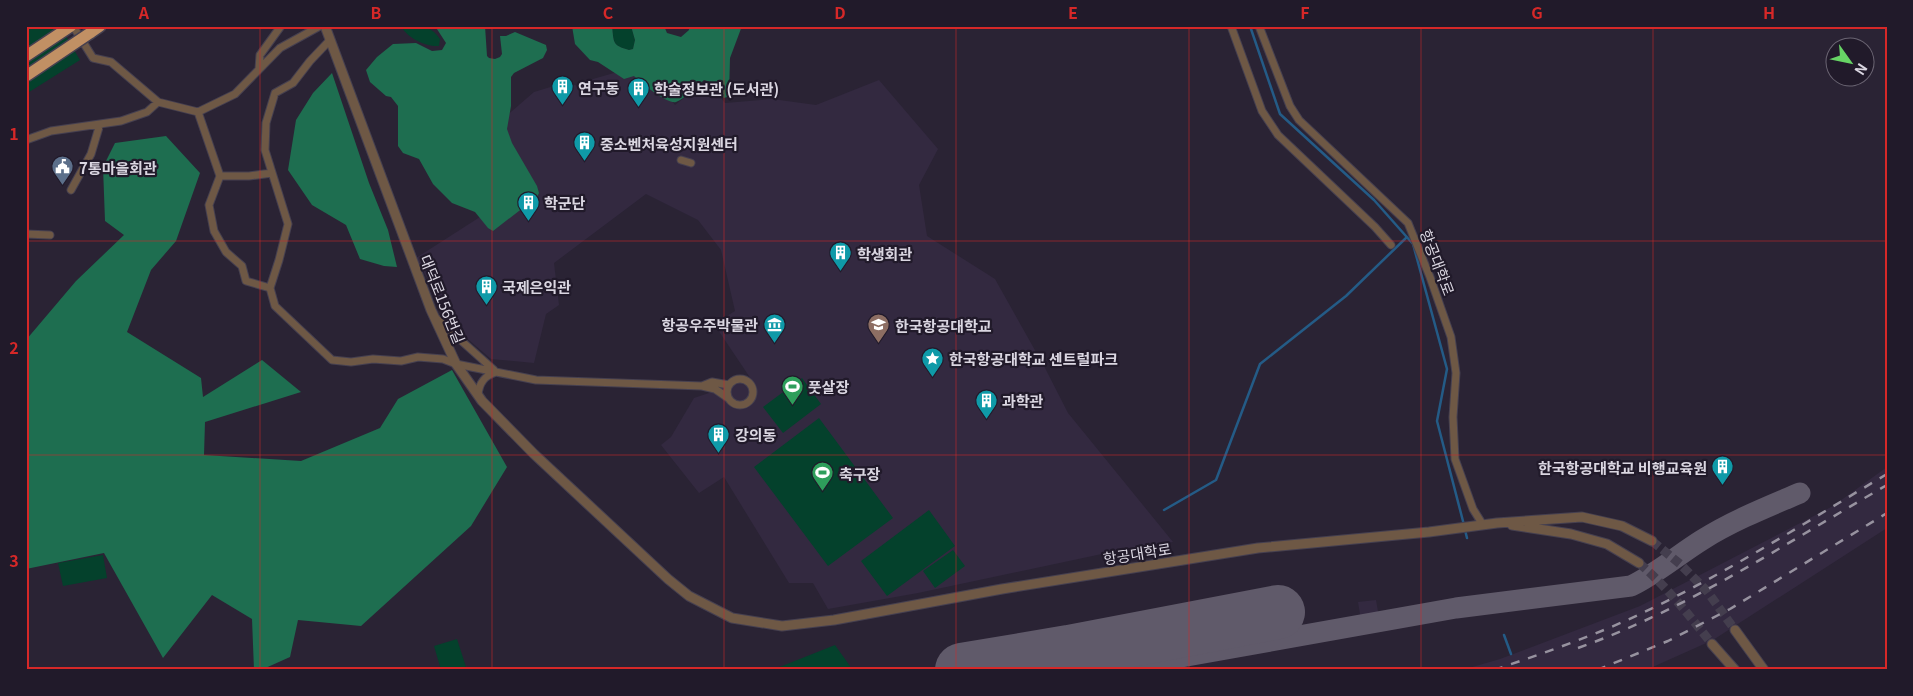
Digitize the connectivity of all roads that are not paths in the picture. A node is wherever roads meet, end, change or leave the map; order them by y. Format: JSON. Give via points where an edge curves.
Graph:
{"nodes":[{"id":1,"x":72,"y":26,"type":"edge"},
{"id":2,"x":100,"y":26,"type":"edge"},
{"id":3,"x":281,"y":26,"type":"edge"},
{"id":4,"x":320,"y":26,"type":"edge"},
{"id":5,"x":325,"y":26,"type":"edge"},
{"id":6,"x":1231,"y":26,"type":"edge"},
{"id":7,"x":1259,"y":26,"type":"edge"},
{"id":8,"x":330,"y":40,"type":"junction"},
{"id":9,"x":26,"y":56,"type":"edge"},
{"id":10,"x":259,"y":69,"type":"junction"},
{"id":11,"x":26,"y":76,"type":"edge"},
{"id":12,"x":158,"y":102,"type":"junction"},
{"id":13,"x":198,"y":112,"type":"junction"},
{"id":14,"x":100,"y":124,"type":"junction"},
{"id":15,"x":26,"y":140,"type":"edge"},
{"id":16,"x":681,"y":160,"type":"dead end"},
{"id":17,"x":691,"y":163,"type":"dead end"},
{"id":18,"x":272,"y":173,"type":"junction"},
{"id":19,"x":220,"y":176,"type":"junction"},
{"id":20,"x":71,"y":190,"type":"dead end"},
{"id":21,"x":26,"y":234,"type":"edge"},
{"id":22,"x":50,"y":235,"type":"dead end"},
{"id":23,"x":1391,"y":245,"type":"dead end"},
{"id":24,"x":270,"y":288,"type":"junction"},
{"id":25,"x":432,"y":314,"type":"junction"},
{"id":26,"x":456,"y":364,"type":"junction"},
{"id":27,"x":497,"y":372,"type":"junction"},
{"id":28,"x":729,"y":385,"type":"junction"},
{"id":29,"x":702,"y":386,"type":"junction"},
{"id":30,"x":478,"y":395,"type":"junction"},
{"id":31,"x":728,"y":398,"type":"junction"},
{"id":32,"x":1497,"y":523,"type":"junction"},
{"id":33,"x":1480,"y":525,"type":"junction"},
{"id":34,"x":1652,"y":541,"type":"tunnel mouth"},
{"id":35,"x":1639,"y":562,"type":"tunnel mouth"},
{"id":36,"x":1735,"y":630,"type":"tunnel mouth"},
{"id":37,"x":1712,"y":644,"type":"tunnel mouth"},
{"id":38,"x":1735,"y":670,"type":"edge"},
{"id":39,"x":1764,"y":670,"type":"edge"}],
"edges":[{"from":1,"to":9,"type":"highway"},
{"from":1,"to":12,"type":"street","via":[[93,58],[111,62]]},
{"from":2,"to":11,"type":"highway","bridge":true},
{"from":3,"to":10,"type":"street","via":[[260,55]]},
{"from":4,"to":10,"type":"street","via":[[280,48]]},
{"from":5,"to":8,"type":"street","name":"대덕로156번길"},
{"from":6,"to":23,"type":"street","via":[[1262,111],[1278,135]]},
{"from":7,"to":33,"type":"street","name":"항공대학로","via":[[1290,106],[1299,120],[1408,223],[1451,337],[1456,373],[1455,459]]},
{"from":8,"to":18,"type":"street","via":[[293,83],[275,92],[266,123],[265,150]]},
{"from":8,"to":25,"type":"street","name":"대덕로156번길"},
{"from":10,"to":13,"type":"street","via":[[235,94]]},
{"from":12,"to":13,"type":"street"},
{"from":12,"to":14,"type":"street","via":[[147,112]]},
{"from":13,"to":19,"type":"street"},
{"from":14,"to":15,"type":"street","via":[[51,131]]},
{"from":14,"to":20,"type":"street","via":[[91,154]]},
{"from":16,"to":17,"type":"street"},
{"from":18,"to":19,"type":"street"},
{"from":18,"to":24,"type":"street","via":[[288,224]]},
{"from":19,"to":24,"type":"street","via":[[209,205],[214,232],[226,252],[242,266],[246,281]]},
{"from":21,"to":22,"type":"street"},
{"from":24,"to":26,"type":"street","via":[[275,306],[332,360],[401,361],[418,358],[443,359]]},
{"from":25,"to":26,"type":"street","name":"대덕로156번길"},
{"from":25,"to":27,"type":"street"},
{"from":26,"to":27,"type":"street","name":"대덕로156번길"},
{"from":26,"to":30,"type":"street","name":"항공대학로"},
{"from":27,"to":29,"type":"street","name":"대덕로156번길","via":[[536,380]]},
{"from":27,"to":30,"type":"street","via":[[483,379]]},
{"from":28,"to":29,"type":"street","name":"대덕로156번길","via":[[712,382]]},
{"from":28,"to":31,"type":"street"},
{"from":28,"to":31,"type":"street","via":[[736,380],[745,380],[752,385],[753,394],[743,406]]},
{"from":29,"to":31,"type":"street","via":[[715,389]]},
{"from":30,"to":33,"type":"street","name":"항공대학로","via":[[534,454],[689,596],[732,618],[782,626],[1258,548]]},
{"from":32,"to":33,"type":"street"},
{"from":32,"to":34,"type":"street","via":[[1582,517],[1622,526]]},
{"from":32,"to":35,"type":"street","via":[[1570,534],[1607,544]]},
{"from":36,"to":39,"type":"street"},
{"from":37,"to":38,"type":"street"}]}
